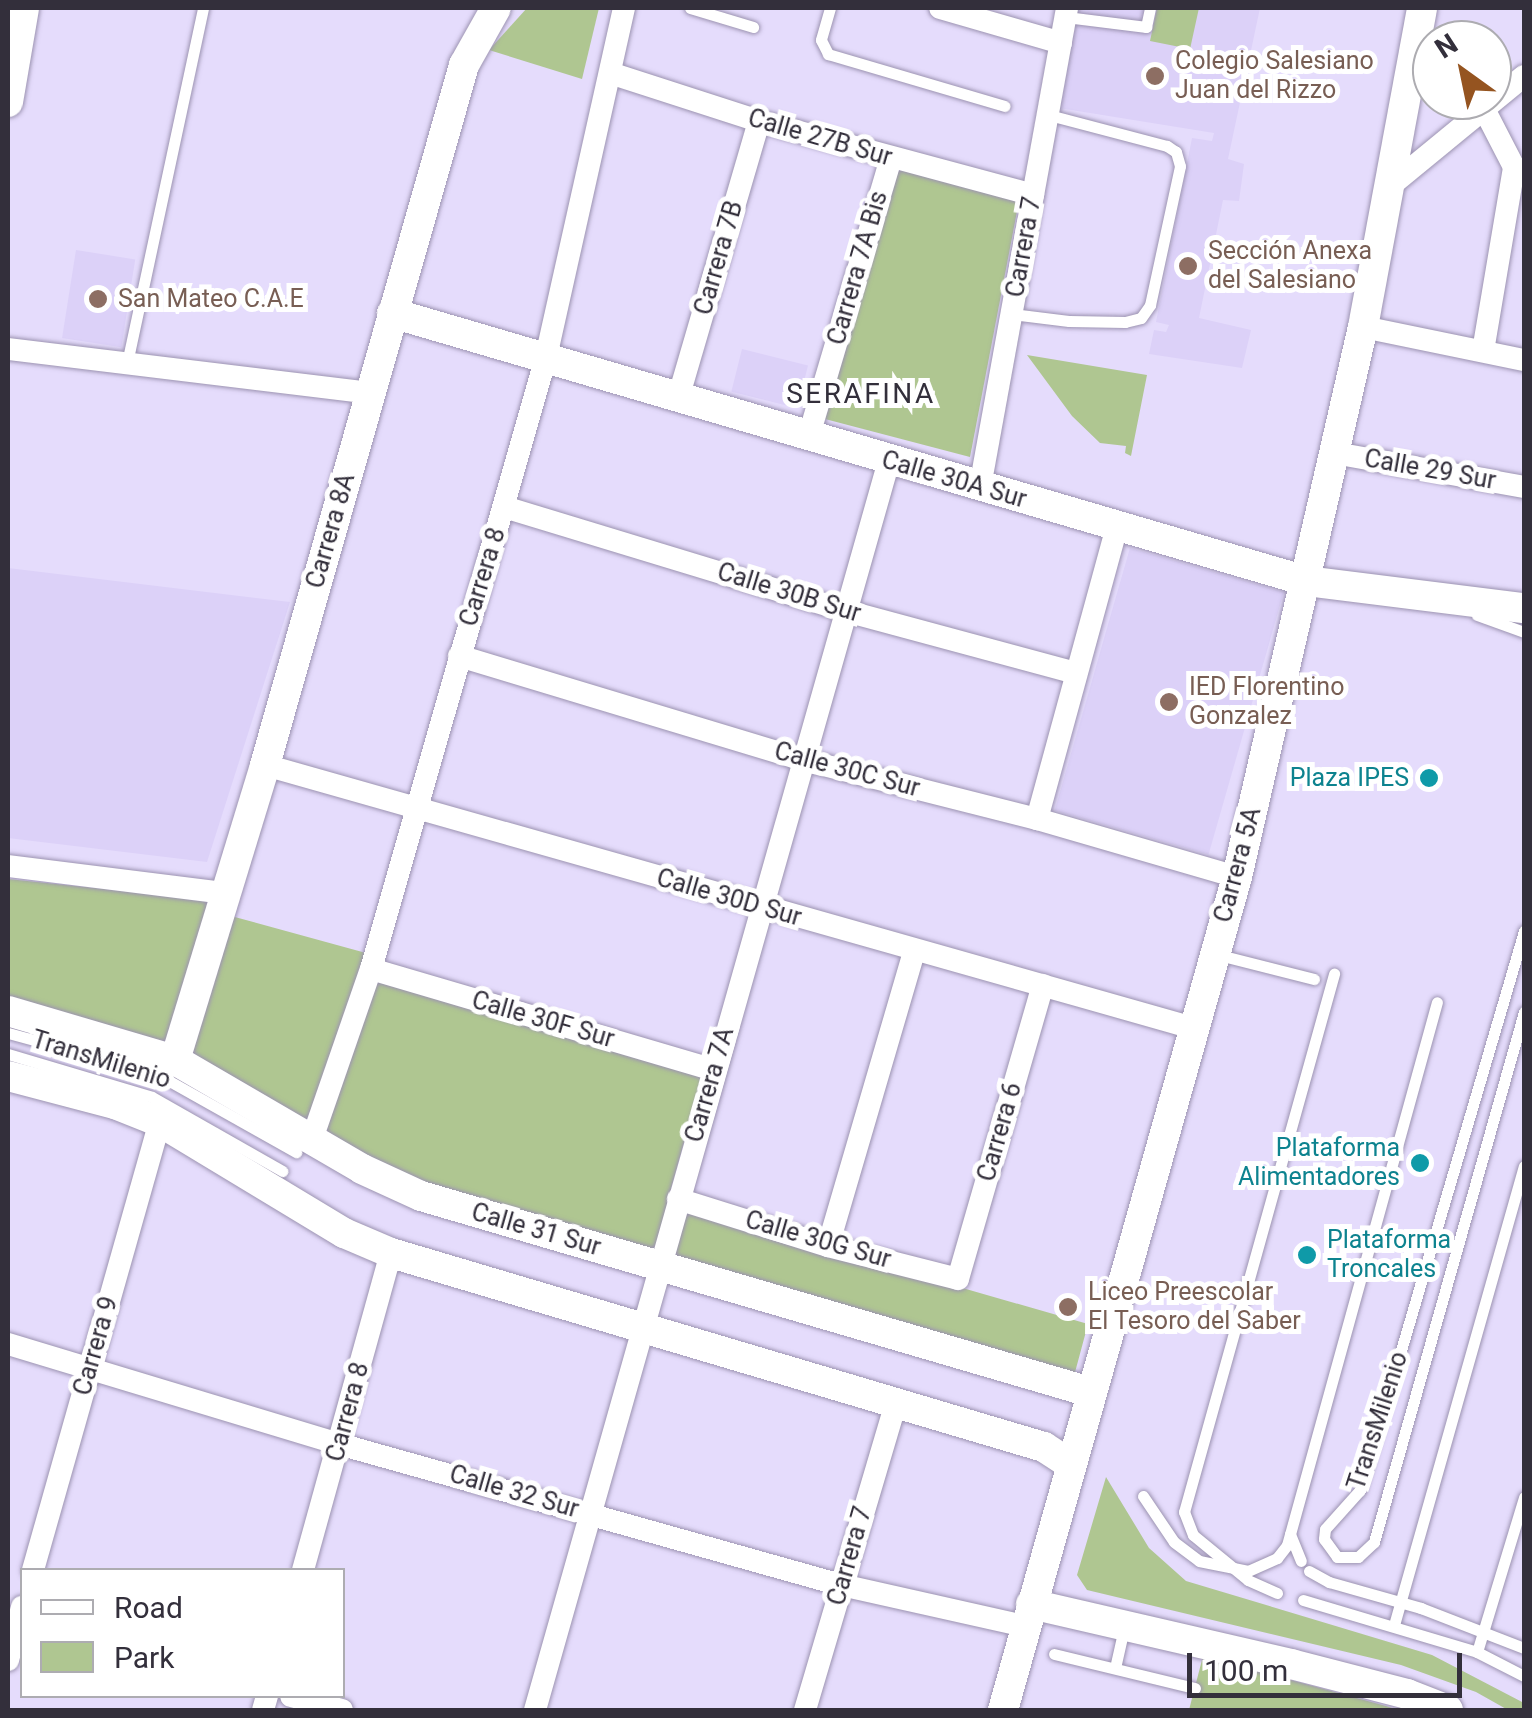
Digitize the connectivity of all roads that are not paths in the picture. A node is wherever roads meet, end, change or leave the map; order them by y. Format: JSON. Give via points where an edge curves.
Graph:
{"nodes":[{"id":1,"x":24,"y":8,"type":"edge"},
{"id":2,"x":203,"y":8,"type":"edge"},
{"id":3,"x":624,"y":8,"type":"edge"},
{"id":4,"x":690,"y":8,"type":"edge"},
{"id":5,"x":830,"y":8,"type":"edge"},
{"id":6,"x":940,"y":8,"type":"edge"},
{"id":7,"x":1150,"y":8,"type":"edge"},
{"id":8,"x":1422,"y":8,"type":"edge"},
{"id":9,"x":490,"y":9,"type":"edge"},
{"id":10,"x":1066,"y":12,"type":"edge"},
{"id":11,"x":754,"y":26,"type":"dead end"},
{"id":12,"x":1061,"y":43,"type":"junction"},
{"id":13,"x":610,"y":73,"type":"junction"},
{"id":14,"x":8,"y":102,"type":"edge"},
{"id":15,"x":1005,"y":106,"type":"dead end"},
{"id":16,"x":1049,"y":115,"type":"junction"},
{"id":17,"x":1471,"y":120,"type":"edge"},
{"id":18,"x":1490,"y":120,"type":"edge"},
{"id":19,"x":759,"y":121,"type":"junction"},
{"id":20,"x":890,"y":158,"type":"junction"},
{"id":21,"x":1390,"y":186,"type":"junction"},
{"id":22,"x":1033,"y":195,"type":"junction"},
{"id":23,"x":392,"y":313,"type":"junction"},
{"id":24,"x":1012,"y":314,"type":"junction"},
{"id":25,"x":1363,"y":327,"type":"junction"},
{"id":26,"x":8,"y":349,"type":"edge"},
{"id":27,"x":1483,"y":352,"type":"junction"},
{"id":28,"x":546,"y":356,"type":"junction"},
{"id":29,"x":1524,"y":360,"type":"edge"},
{"id":30,"x":127,"y":364,"type":"junction"},
{"id":31,"x":369,"y":393,"type":"junction"},
{"id":32,"x":679,"y":395,"type":"junction"},
{"id":33,"x":808,"y":435,"type":"junction"},
{"id":34,"x":1335,"y":453,"type":"junction"},
{"id":35,"x":889,"y":461,"type":"junction"},
{"id":36,"x":980,"y":487,"type":"junction"},
{"id":37,"x":1524,"y":487,"type":"edge"},
{"id":38,"x":504,"y":507,"type":"junction"},
{"id":39,"x":1116,"y":527,"type":"junction"},
{"id":40,"x":1306,"y":580,"type":"junction"},
{"id":41,"x":1420,"y":598,"type":"junction"},
{"id":42,"x":1524,"y":608,"type":"edge"},
{"id":43,"x":846,"y":611,"type":"junction"},
{"id":44,"x":1524,"y":632,"type":"edge"},
{"id":45,"x":459,"y":656,"type":"junction"},
{"id":46,"x":1076,"y":673,"type":"junction"},
{"id":47,"x":804,"y":760,"type":"junction"},
{"id":48,"x":265,"y":765,"type":"junction"},
{"id":49,"x":418,"y":806,"type":"junction"},
{"id":50,"x":1037,"y":819,"type":"junction"},
{"id":51,"x":8,"y":866,"type":"edge"},
{"id":52,"x":1237,"y":877,"type":"junction"},
{"id":53,"x":226,"y":893,"type":"junction"},
{"id":54,"x":761,"y":909,"type":"junction"},
{"id":55,"x":1524,"y":931,"type":"edge"},
{"id":56,"x":914,"y":950,"type":"junction"},
{"id":57,"x":1214,"y":954,"type":"junction"},
{"id":58,"x":371,"y":969,"type":"junction"},
{"id":59,"x":1334,"y":974,"type":"dead end"},
{"id":60,"x":1314,"y":979,"type":"dead end"},
{"id":61,"x":1043,"y":986,"type":"junction"},
{"id":62,"x":1436,"y":1002,"type":"dead end"},
{"id":63,"x":8,"y":1010,"type":"edge"},
{"id":64,"x":1524,"y":1012,"type":"edge"},
{"id":65,"x":1193,"y":1028,"type":"junction"},
{"id":66,"x":8,"y":1033,"type":"edge"},
{"id":67,"x":8,"y":1054,"type":"edge"},
{"id":68,"x":175,"y":1060,"type":"junction"},
{"id":69,"x":715,"y":1070,"type":"junction"},
{"id":70,"x":8,"y":1076,"type":"edge"},
{"id":71,"x":160,"y":1122,"type":"junction"},
{"id":72,"x":304,"y":1145,"type":"junction"},
{"id":73,"x":1524,"y":1166,"type":"edge"},
{"id":74,"x":282,"y":1171,"type":"dead end"},
{"id":75,"x":678,"y":1199,"type":"junction"},
{"id":76,"x":828,"y":1246,"type":"junction"},
{"id":77,"x":390,"y":1252,"type":"junction"},
{"id":78,"x":658,"y":1265,"type":"junction"},
{"id":79,"x":958,"y":1279,"type":"joint"},
{"id":80,"x":641,"y":1328,"type":"junction"},
{"id":81,"x":8,"y":1344,"type":"edge"},
{"id":82,"x":90,"y":1367,"type":"junction"},
{"id":83,"x":1090,"y":1392,"type":"junction"},
{"id":84,"x":896,"y":1403,"type":"junction"},
{"id":85,"x":339,"y":1444,"type":"junction"},
{"id":86,"x":1070,"y":1464,"type":"junction"},
{"id":87,"x":1143,"y":1496,"type":"dead end"},
{"id":88,"x":1524,"y":1497,"type":"edge"},
{"id":89,"x":589,"y":1514,"type":"junction"},
{"id":90,"x":1290,"y":1534,"type":"junction"},
{"id":91,"x":34,"y":1568,"type":"edge"},
{"id":92,"x":304,"y":1568,"type":"edge"},
{"id":93,"x":1236,"y":1571,"type":"junction"},
{"id":94,"x":841,"y":1585,"type":"junction"},
{"id":95,"x":1277,"y":1593,"type":"dead end"},
{"id":96,"x":1303,"y":1600,"type":"dead end"},
{"id":97,"x":1401,"y":1603,"type":"junction"},
{"id":98,"x":18,"y":1615,"type":"edge"},
{"id":99,"x":1028,"y":1615,"type":"junction"},
{"id":100,"x":1394,"y":1625,"type":"junction"},
{"id":101,"x":1124,"y":1628,"type":"junction"},
{"id":102,"x":1485,"y":1631,"type":"junction"},
{"id":103,"x":1524,"y":1648,"type":"edge"},
{"id":104,"x":1477,"y":1652,"type":"junction"},
{"id":105,"x":1054,"y":1654,"type":"dead end"},
{"id":106,"x":8,"y":1660,"type":"edge"},
{"id":107,"x":1115,"y":1668,"type":"junction"},
{"id":108,"x":1524,"y":1676,"type":"edge"},
{"id":109,"x":1195,"y":1688,"type":"dead end"},
{"id":110,"x":298,"y":1698,"type":"edge"},
{"id":111,"x":342,"y":1710,"type":"edge"},
{"id":112,"x":534,"y":1710,"type":"edge"},
{"id":113,"x":806,"y":1710,"type":"edge"},
{"id":114,"x":1003,"y":1710,"type":"edge"},
{"id":115,"x":1448,"y":1710,"type":"edge"}],
"edges":[{"from":1,"to":14,"type":"street"},
{"from":2,"to":30,"type":"lane"},
{"from":3,"to":13,"type":"street","name":"Carrera 8"},
{"from":4,"to":11,"type":"lane"},
{"from":5,"to":15,"type":"lane","via":[[820,40],[828,54]]},
{"from":6,"to":12,"type":"street"},
{"from":7,"to":10,"type":"lane","via":[[1146,26]]},
{"from":8,"to":21,"type":"street","name":"Carrera 5A"},
{"from":9,"to":23,"type":"street","name":"Carrera 8A","via":[[464,64]]},
{"from":10,"to":12,"type":"street","name":"Carrera 7"},
{"from":12,"to":16,"type":"street","name":"Carrera 7"},
{"from":13,"to":19,"type":"street","name":"Calle 27B Sur"},
{"from":13,"to":28,"type":"street","name":"Carrera 8"},
{"from":16,"to":22,"type":"street","name":"Carrera 7"},
{"from":16,"to":24,"type":"lane","via":[[1166,146],[1180,166],[1150,305],[1140,318],[1069,321]]},
{"from":17,"to":21,"type":"street"},
{"from":18,"to":27,"type":"street","via":[[1514,166]]},
{"from":19,"to":20,"type":"street","name":"Calle 27B Sur"},
{"from":19,"to":32,"type":"street","name":"Carrera 7B"},
{"from":20,"to":22,"type":"street","name":"Calle 27B Sur"},
{"from":20,"to":33,"type":"street","name":"Carrera 7A Bis"},
{"from":21,"to":25,"type":"street","name":"Carrera 5A"},
{"from":22,"to":24,"type":"street","name":"Carrera 7"},
{"from":23,"to":28,"type":"street","name":"Calle 30A Sur"},
{"from":23,"to":31,"type":"street","name":"Carrera 8A"},
{"from":24,"to":36,"type":"street","name":"Carrera 7"},
{"from":25,"to":27,"type":"street"},
{"from":25,"to":34,"type":"street","name":"Carrera 5A"},
{"from":26,"to":30,"type":"street"},
{"from":27,"to":29,"type":"street"},
{"from":28,"to":32,"type":"street","name":"Calle 30A Sur"},
{"from":28,"to":38,"type":"street","name":"Carrera 8"},
{"from":30,"to":31,"type":"street"},
{"from":31,"to":48,"type":"street","name":"Carrera 8A"},
{"from":32,"to":33,"type":"street","name":"Calle 30A Sur"},
{"from":33,"to":35,"type":"street","name":"Calle 30A Sur"},
{"from":34,"to":37,"type":"street","name":"Calle 29 Sur"},
{"from":34,"to":40,"type":"street","name":"Carrera 5A"},
{"from":35,"to":36,"type":"street","name":"Calle 30A Sur"},
{"from":35,"to":43,"type":"street","name":"Carrera 7A"},
{"from":36,"to":39,"type":"street","name":"Calle 30A Sur"},
{"from":38,"to":43,"type":"street","name":"Calle 30B Sur"},
{"from":38,"to":45,"type":"street","name":"Carrera 8"},
{"from":39,"to":40,"type":"street","name":"Calle 30A Sur"},
{"from":39,"to":46,"type":"street"},
{"from":40,"to":41,"type":"street","name":"Calle 30A Sur"},
{"from":40,"to":52,"type":"street","name":"Carrera 5A"},
{"from":41,"to":42,"type":"street","name":"Calle 30A Sur"},
{"from":41,"to":44,"type":"lane"},
{"from":43,"to":46,"type":"street","name":"Calle 30B Sur"},
{"from":43,"to":47,"type":"street","name":"Carrera 7A"},
{"from":45,"to":47,"type":"street","name":"Calle 30C Sur"},
{"from":45,"to":49,"type":"street","name":"Carrera 8"},
{"from":46,"to":50,"type":"street"},
{"from":47,"to":50,"type":"street","name":"Calle 30C Sur"},
{"from":47,"to":54,"type":"street","name":"Carrera 7A"},
{"from":48,"to":49,"type":"street","name":"Calle 30D Sur"},
{"from":48,"to":53,"type":"street","name":"Carrera 8A"},
{"from":49,"to":54,"type":"street","name":"Calle 30D Sur"},
{"from":49,"to":58,"type":"street","name":"Carrera 8"},
{"from":50,"to":52,"type":"street","name":"Calle 30C Sur"},
{"from":51,"to":53,"type":"street"},
{"from":52,"to":57,"type":"street","name":"Carrera 5A"},
{"from":53,"to":68,"type":"street","name":"Carrera 8A"},
{"from":54,"to":56,"type":"street","name":"Calle 30D Sur"},
{"from":54,"to":69,"type":"street","name":"Carrera 7A"},
{"from":55,"to":64,"type":"lane","name":"TransMilenio","via":[[1360,1490],[1325,1528],[1324,1539],[1337,1557],[1358,1557],[1374,1542]]},
{"from":56,"to":61,"type":"street","name":"Calle 30D Sur"},
{"from":56,"to":76,"type":"street"},
{"from":57,"to":60,"type":"lane"},
{"from":57,"to":65,"type":"street","name":"Carrera 5A"},
{"from":58,"to":69,"type":"street","name":"Calle 30F Sur"},
{"from":58,"to":72,"type":"street","name":"Carrera 8"},
{"from":59,"to":93,"type":"lane","via":[[1184,1512],[1193,1534]]},
{"from":61,"to":65,"type":"street","name":"Calle 30D Sur"},
{"from":61,"to":79,"type":"street","name":"Carrera 6"},
{"from":62,"to":90,"type":"lane","name":"TransMilenio"},
{"from":63,"to":68,"type":"street","name":"Calle 31 Sur"},
{"from":65,"to":83,"type":"street","name":"Carrera 5A"},
{"from":66,"to":72,"type":"lane","name":"TransMilenio","via":[[168,1078]]},
{"from":67,"to":74,"type":"lane","name":"TransMilenio","via":[[152,1097]]},
{"from":68,"to":72,"type":"street","name":"Calle 31 Sur"},
{"from":69,"to":75,"type":"street","name":"Carrera 7A"},
{"from":70,"to":71,"type":"street"},
{"from":71,"to":77,"type":"street","via":[[344,1233]]},
{"from":71,"to":82,"type":"street","name":"Carrera 9"},
{"from":72,"to":78,"type":"street","name":"Calle 31 Sur","via":[[421,1196]]},
{"from":73,"to":97,"type":"lane"},
{"from":75,"to":76,"type":"street","name":"Calle 30G Sur"},
{"from":75,"to":78,"type":"street","name":"Carrera 7A"},
{"from":76,"to":79,"type":"street","name":"Calle 30G Sur"},
{"from":77,"to":80,"type":"street"},
{"from":77,"to":85,"type":"street","name":"Carrera 8"},
{"from":78,"to":80,"type":"street","name":"Carrera 7A"},
{"from":78,"to":83,"type":"street","name":"Calle 31 Sur"},
{"from":80,"to":84,"type":"street"},
{"from":80,"to":89,"type":"street","name":"Carrera 7A"},
{"from":81,"to":82,"type":"street","name":"Calle 32 Sur"},
{"from":82,"to":85,"type":"street","name":"Calle 32 Sur"},
{"from":82,"to":91,"type":"street","name":"Carrera 9"},
{"from":83,"to":86,"type":"street","name":"Carrera 5A"},
{"from":84,"to":86,"type":"street","via":[[1044,1447]]},
{"from":84,"to":94,"type":"street","name":"Carrera 7"},
{"from":85,"to":89,"type":"street","name":"Calle 32 Sur"},
{"from":85,"to":92,"type":"street","name":"Carrera 8"},
{"from":86,"to":99,"type":"street","name":"Carrera 5A"},
{"from":87,"to":93,"type":"lane","via":[[1183,1551]]},
{"from":88,"to":102,"type":"lane"},
{"from":89,"to":94,"type":"street","name":"Calle 32 Sur"},
{"from":89,"to":112,"type":"street","name":"Carrera 7A"},
{"from":90,"to":93,"type":"lane","name":"TransMilenio","via":[[1277,1558]]},
{"from":90,"to":97,"type":"lane","via":[[1305,1566],[1329,1582]]},
{"from":93,"to":95,"type":"lane"},
{"from":94,"to":99,"type":"street","name":"Calle 32 Sur"},
{"from":94,"to":113,"type":"street","name":"Carrera 7"},
{"from":96,"to":100,"type":"lane"},
{"from":97,"to":100,"type":"lane"},
{"from":97,"to":102,"type":"lane"},
{"from":98,"to":106,"type":"street"},
{"from":99,"to":101,"type":"street","name":"Calle 32 Sur"},
{"from":99,"to":114,"type":"street","name":"Carrera 5A"},
{"from":100,"to":104,"type":"lane"},
{"from":101,"to":107,"type":"lane"},
{"from":101,"to":115,"type":"street","name":"Calle 32 Sur","via":[[1291,1664]]},
{"from":102,"to":103,"type":"lane"},
{"from":102,"to":104,"type":"lane"},
{"from":104,"to":108,"type":"lane"},
{"from":105,"to":107,"type":"lane"},
{"from":107,"to":109,"type":"lane"},
{"from":110,"to":111,"type":"street"}]}
